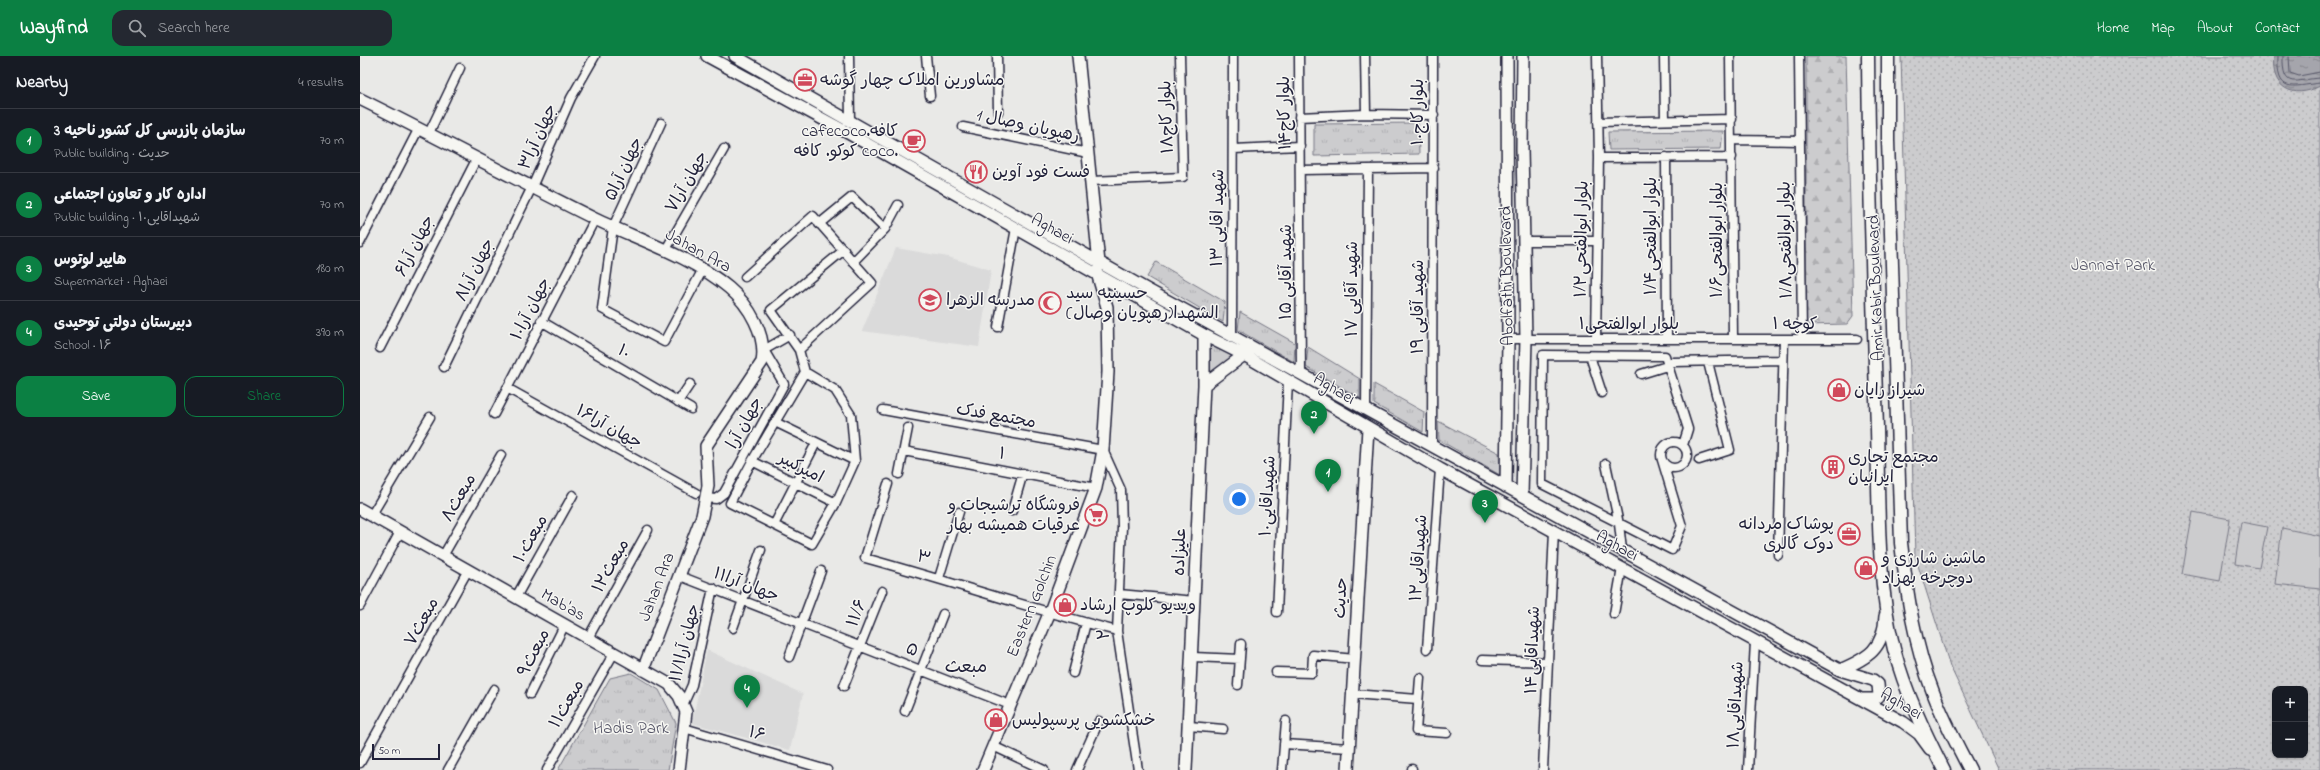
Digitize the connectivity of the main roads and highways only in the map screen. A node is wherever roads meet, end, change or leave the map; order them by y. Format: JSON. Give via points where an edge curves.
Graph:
{"nodes":[{"id":1,"x":1868,"y":56,"type":"edge"},
{"id":2,"x":1888,"y":56,"type":"edge"},
{"id":3,"x":1872,"y":311,"type":"junction"},
{"id":4,"x":1894,"y":311,"type":"junction"},
{"id":5,"x":1962,"y":754,"type":"junction"},
{"id":6,"x":1944,"y":770,"type":"edge"},
{"id":7,"x":1970,"y":770,"type":"edge"},
{"id":8,"x":1978,"y":770,"type":"edge"}],
"edges":[{"from":1,"to":3,"type":"main road","name":"Amir Kabir Boulevard"},
{"from":2,"to":4,"type":"main road","name":"Amir Kabir Boulevard"},
{"from":3,"to":4,"type":"main road"},
{"from":3,"to":6,"type":"main road","name":"Amir Kabir Boulevard","via":[[1880,540],[1886,604],[1894,649],[1910,700]]},
{"from":4,"to":5,"type":"main road","name":"Amir Kabir Boulevard","via":[[1901,543],[1907,598],[1916,640],[1933,692]]},
{"from":5,"to":7,"type":"main road","name":"Amir Kabir Boulevard"},
{"from":5,"to":8,"type":"main road"}]}
